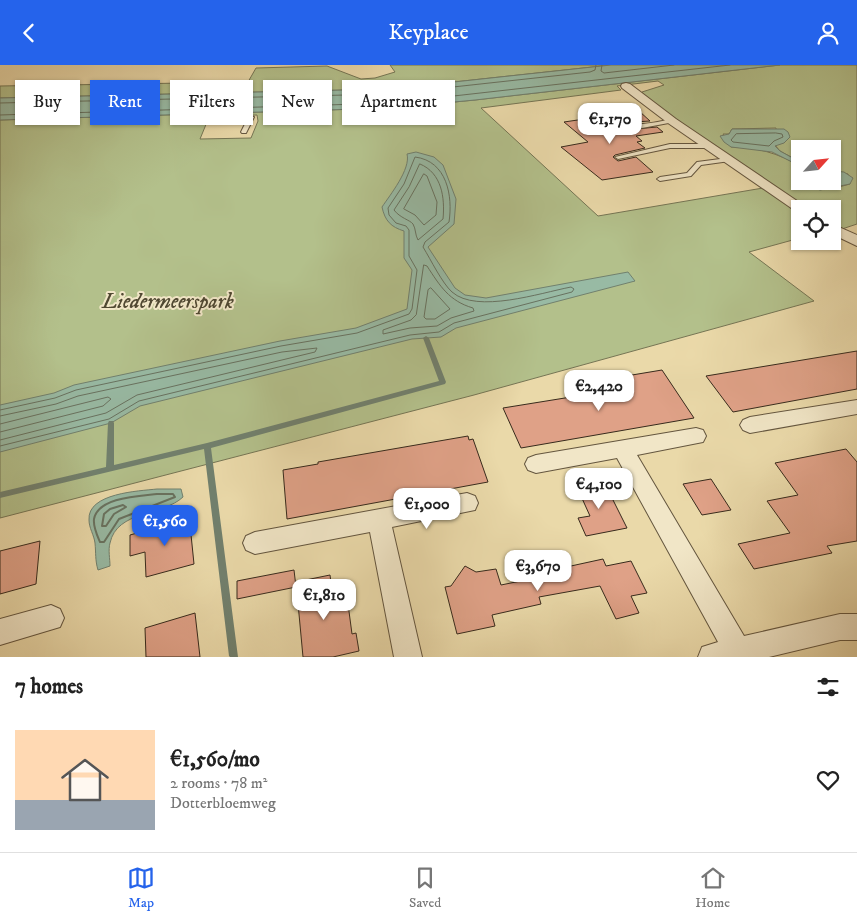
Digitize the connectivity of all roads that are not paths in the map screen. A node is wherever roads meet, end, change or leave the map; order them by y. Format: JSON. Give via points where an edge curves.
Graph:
{"nodes":[{"id":1,"x":626,"y":87,"type":"dead end"},
{"id":2,"x":672,"y":121,"type":"junction"},
{"id":3,"x":247,"y":125,"type":"edge"},
{"id":4,"x":613,"y":127,"type":"dead end"},
{"id":5,"x":244,"y":132,"type":"dead end"},
{"id":6,"x":708,"y":146,"type":"junction"},
{"id":7,"x":618,"y":157,"type":"dead end"},
{"id":8,"x":728,"y":159,"type":"junction"},
{"id":9,"x":660,"y":179,"type":"dead end"},
{"id":10,"x":791,"y":202,"type":"edge"},
{"id":11,"x":841,"y":233,"type":"edge"},
{"id":12,"x":857,"y":241,"type":"edge"},
{"id":13,"x":854,"y":412,"type":"edge"},
{"id":14,"x":750,"y":425,"type":"dead end"},
{"id":15,"x":696,"y":437,"type":"dead end"},
{"id":16,"x":623,"y":450,"type":"junction"},
{"id":17,"x":536,"y":464,"type":"dead end"},
{"id":18,"x":467,"y":503,"type":"dead end"},
{"id":19,"x":379,"y":520,"type":"junction"},
{"id":20,"x":255,"y":543,"type":"dead end"},
{"id":21,"x":51,"y":618,"type":"dead end"},
{"id":22,"x":857,"y":627,"type":"edge"},
{"id":23,"x":0,"y":632,"type":"edge"},
{"id":24,"x":738,"y":651,"type":"junction"},
{"id":25,"x":408,"y":657,"type":"edge"},
{"id":26,"x":712,"y":657,"type":"edge"}],
"edges":[{"from":1,"to":2,"type":"street"},
{"from":2,"to":4,"type":"lane"},
{"from":2,"to":6,"type":"street"},
{"from":3,"to":5,"type":"lane"},
{"from":6,"to":7,"type":"lane","via":[[670,146]]},
{"from":6,"to":8,"type":"street"},
{"from":8,"to":9,"type":"lane","via":[[699,163],[689,175]]},
{"from":8,"to":10,"type":"street"},
{"from":11,"to":12,"type":"street"},
{"from":13,"to":14,"type":"street"},
{"from":15,"to":16,"type":"street"},
{"from":16,"to":17,"type":"street"},
{"from":16,"to":24,"type":"street"},
{"from":18,"to":19,"type":"street"},
{"from":19,"to":20,"type":"street"},
{"from":19,"to":25,"type":"street"},
{"from":21,"to":23,"type":"street"},
{"from":22,"to":24,"type":"street","via":[[840,627]]},
{"from":24,"to":26,"type":"street"}]}
